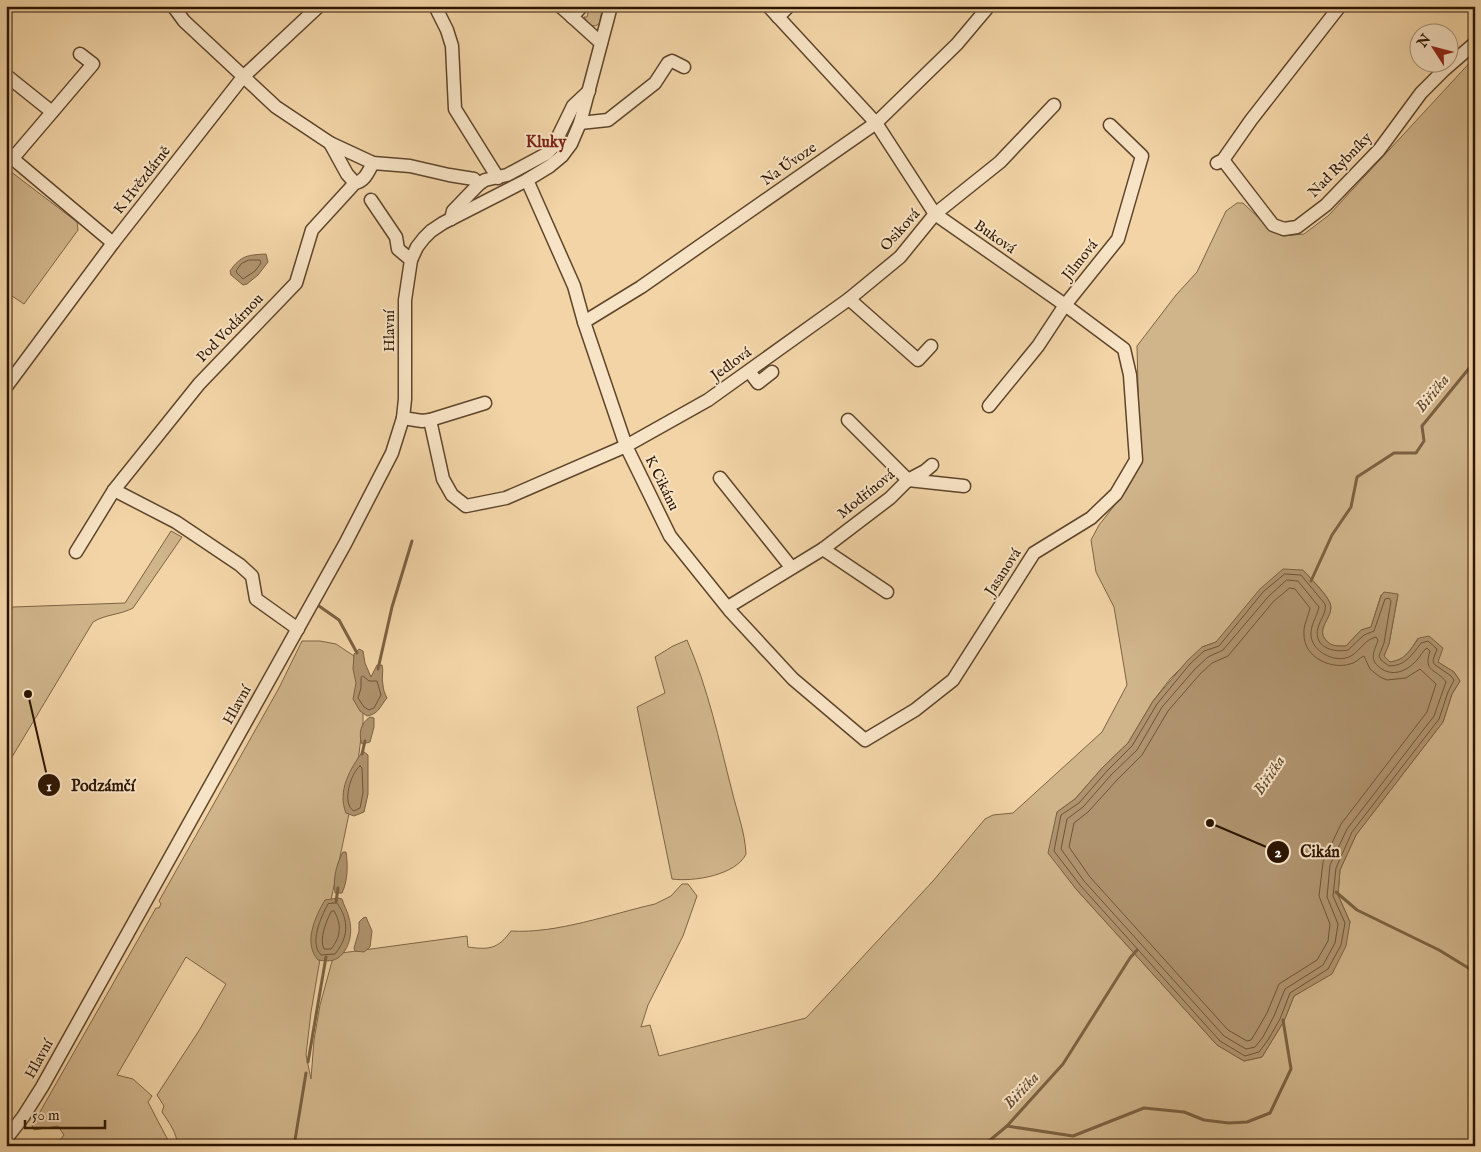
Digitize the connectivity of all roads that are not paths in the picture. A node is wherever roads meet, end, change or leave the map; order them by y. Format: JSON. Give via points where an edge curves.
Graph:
{"nodes":[{"id":1,"x":173,"y":6,"type":"edge"},
{"id":2,"x":319,"y":6,"type":"edge"},
{"id":3,"x":435,"y":6,"type":"edge"},
{"id":4,"x":560,"y":6,"type":"edge"},
{"id":5,"x":582,"y":6,"type":"edge"},
{"id":6,"x":611,"y":6,"type":"edge"},
{"id":7,"x":768,"y":6,"type":"edge"},
{"id":8,"x":788,"y":6,"type":"edge"},
{"id":9,"x":989,"y":6,"type":"edge"},
{"id":10,"x":1340,"y":6,"type":"edge"},
{"id":11,"x":572,"y":17,"type":"junction"},
{"id":12,"x":778,"y":17,"type":"junction"},
{"id":13,"x":601,"y":43,"type":"junction"},
{"id":14,"x":1475,"y":43,"type":"edge"},
{"id":15,"x":80,"y":54,"type":"dead end"},
{"id":16,"x":684,"y":67,"type":"dead end"},
{"id":17,"x":7,"y":76,"type":"edge"},
{"id":18,"x":243,"y":77,"type":"junction"},
{"id":19,"x":589,"y":91,"type":"junction"},
{"id":20,"x":1054,"y":105,"type":"dead end"},
{"id":21,"x":52,"y":112,"type":"junction"},
{"id":22,"x":580,"y":123,"type":"junction"},
{"id":23,"x":876,"y":123,"type":"junction"},
{"id":24,"x":1110,"y":125,"type":"dead end"},
{"id":25,"x":330,"y":142,"type":"junction"},
{"id":26,"x":10,"y":156,"type":"edge"},
{"id":27,"x":373,"y":163,"type":"junction"},
{"id":28,"x":498,"y":178,"type":"junction"},
{"id":29,"x":527,"y":180,"type":"junction"},
{"id":30,"x":354,"y":183,"type":"junction"},
{"id":31,"x":479,"y":184,"type":"junction"},
{"id":32,"x":371,"y":200,"type":"dead end"},
{"id":33,"x":935,"y":214,"type":"junction"},
{"id":34,"x":451,"y":220,"type":"junction"},
{"id":35,"x":113,"y":243,"type":"junction"},
{"id":36,"x":411,"y":260,"type":"junction"},
{"id":37,"x":849,"y":299,"type":"junction"},
{"id":38,"x":1065,"y":305,"type":"junction"},
{"id":39,"x":584,"y":322,"type":"junction"},
{"id":40,"x":931,"y":346,"type":"dead end"},
{"id":41,"x":1124,"y":349,"type":"joint"},
{"id":42,"x":749,"y":371,"type":"junction"},
{"id":43,"x":772,"y":372,"type":"dead end"},
{"id":44,"x":6,"y":387,"type":"edge"},
{"id":45,"x":485,"y":403,"type":"dead end"},
{"id":46,"x":989,"y":406,"type":"dead end"},
{"id":47,"x":403,"y":418,"type":"junction"},
{"id":48,"x":430,"y":420,"type":"junction"},
{"id":49,"x":848,"y":420,"type":"dead end"},
{"id":50,"x":626,"y":446,"type":"junction"},
{"id":51,"x":932,"y":464,"type":"dead end"},
{"id":52,"x":720,"y":478,"type":"dead end"},
{"id":53,"x":908,"y":480,"type":"junction"},
{"id":54,"x":964,"y":486,"type":"dead end"},
{"id":55,"x":114,"y":490,"type":"junction"},
{"id":56,"x":823,"y":549,"type":"junction"},
{"id":57,"x":76,"y":552,"type":"dead end"},
{"id":58,"x":792,"y":567,"type":"junction"},
{"id":59,"x":887,"y":592,"type":"dead end"},
{"id":60,"x":728,"y":607,"type":"junction"},
{"id":61,"x":298,"y":629,"type":"junction"},
{"id":62,"x":865,"y":740,"type":"joint"},
{"id":63,"x":6,"y":1138,"type":"edge"}],
"edges":[{"from":1,"to":18,"type":"street","via":[[184,21]]},
{"from":2,"to":18,"type":"street","name":"K Hvězdárně"},
{"from":3,"to":28,"type":"street","via":[[452,46],[455,109]]},
{"from":4,"to":11,"type":"street"},
{"from":5,"to":11,"type":"street"},
{"from":6,"to":13,"type":"street","name":"Hlavní"},
{"from":7,"to":12,"type":"street","name":"Buková"},
{"from":8,"to":12,"type":"street"},
{"from":9,"to":23,"type":"street","name":"Na Úvoze","via":[[957,44]]},
{"from":10,"to":14,"type":"street","name":"Nad Rybníky","via":[[1220,162],[1273,225],[1284,229],[1297,227],[1326,204],[1372,157],[1422,93]]},
{"from":11,"to":13,"type":"street"},
{"from":12,"to":23,"type":"street","name":"Buková"},
{"from":13,"to":19,"type":"street","name":"Hlavní"},
{"from":15,"to":21,"type":"street","via":[[93,64]]},
{"from":16,"to":22,"type":"street","via":[[672,61],[668,63],[654,83],[608,120]]},
{"from":17,"to":21,"type":"street"},
{"from":18,"to":25,"type":"street","via":[[276,107]]},
{"from":18,"to":35,"type":"street","name":"K Hvězdárně"},
{"from":19,"to":22,"type":"street","name":"Hlavní"},
{"from":19,"to":28,"type":"street","name":"Hlavní","via":[[573,106],[554,147]]},
{"from":20,"to":33,"type":"street","name":"Osiková","via":[[1000,162]]},
{"from":21,"to":26,"type":"street"},
{"from":22,"to":29,"type":"street","name":"Hlavní","via":[[562,156]]},
{"from":23,"to":33,"type":"street","name":"Buková"},
{"from":23,"to":39,"type":"street","name":"Na Úvoze","via":[[641,287]]},
{"from":24,"to":38,"type":"street","name":"Jilmová","via":[[1142,156],[1118,239]]},
{"from":25,"to":27,"type":"street"},
{"from":25,"to":30,"type":"street"},
{"from":26,"to":35,"type":"street"},
{"from":27,"to":30,"type":"street","name":"Pod Vodárnou","via":[[361,182]]},
{"from":27,"to":31,"type":"street","via":[[410,166],[474,179]]},
{"from":28,"to":31,"type":"street","name":"Hlavní"},
{"from":29,"to":34,"type":"street","name":"Hlavní"},
{"from":29,"to":39,"type":"street","name":"K Cikánu","via":[[574,286]]},
{"from":30,"to":55,"type":"street","name":"Pod Vodárnou","via":[[312,230],[296,283],[198,384]]},
{"from":31,"to":34,"type":"street","name":"Hlavní","via":[[453,211]]},
{"from":32,"to":36,"type":"street","via":[[396,237],[398,249]]},
{"from":33,"to":37,"type":"street","name":"Osiková","via":[[900,257]]},
{"from":33,"to":38,"type":"street","name":"Buková"},
{"from":34,"to":36,"type":"street","name":"Hlavní","via":[[431,231]]},
{"from":35,"to":44,"type":"street","name":"K Hvězdárně"},
{"from":36,"to":47,"type":"street","name":"Hlavní","via":[[405,300]]},
{"from":37,"to":40,"type":"street","via":[[918,360]]},
{"from":37,"to":42,"type":"street","name":"Jedlová"},
{"from":38,"to":41,"type":"street","name":"Buková"},
{"from":38,"to":46,"type":"street","name":"Jilmová","via":[[1038,346]]},
{"from":39,"to":50,"type":"street","name":"K Cikánu"},
{"from":41,"to":62,"type":"street","name":"Jasanová","via":[[1130,375],[1136,460],[1116,494],[1091,518],[1034,553],[953,680],[915,710]]},
{"from":42,"to":43,"type":"street","via":[[758,383]]},
{"from":42,"to":50,"type":"street","name":"Jedlová","via":[[708,400]]},
{"from":45,"to":48,"type":"street"},
{"from":47,"to":48,"type":"street"},
{"from":47,"to":61,"type":"street","name":"Hlavní","via":[[392,453]]},
{"from":48,"to":50,"type":"street","name":"Jedlová","via":[[443,479],[452,495],[466,506],[506,498]]},
{"from":49,"to":53,"type":"street","name":"Modřínová"},
{"from":50,"to":60,"type":"street","name":"K Cikánu","via":[[670,536]]},
{"from":51,"to":53,"type":"street"},
{"from":52,"to":58,"type":"street"},
{"from":53,"to":54,"type":"street"},
{"from":53,"to":56,"type":"street","name":"Modřínová","via":[[890,498]]},
{"from":55,"to":57,"type":"street","name":"Pod Vodárnou"},
{"from":55,"to":61,"type":"street","via":[[176,522],[240,565],[252,576],[256,599]]},
{"from":56,"to":58,"type":"street","name":"Modřínová"},
{"from":56,"to":59,"type":"street"},
{"from":58,"to":60,"type":"street","name":"Modřínová"},
{"from":60,"to":62,"type":"street","name":"K Cikánu","via":[[793,679]]},
{"from":61,"to":63,"type":"street","name":"Hlavní","via":[[42,1087]]}]}
